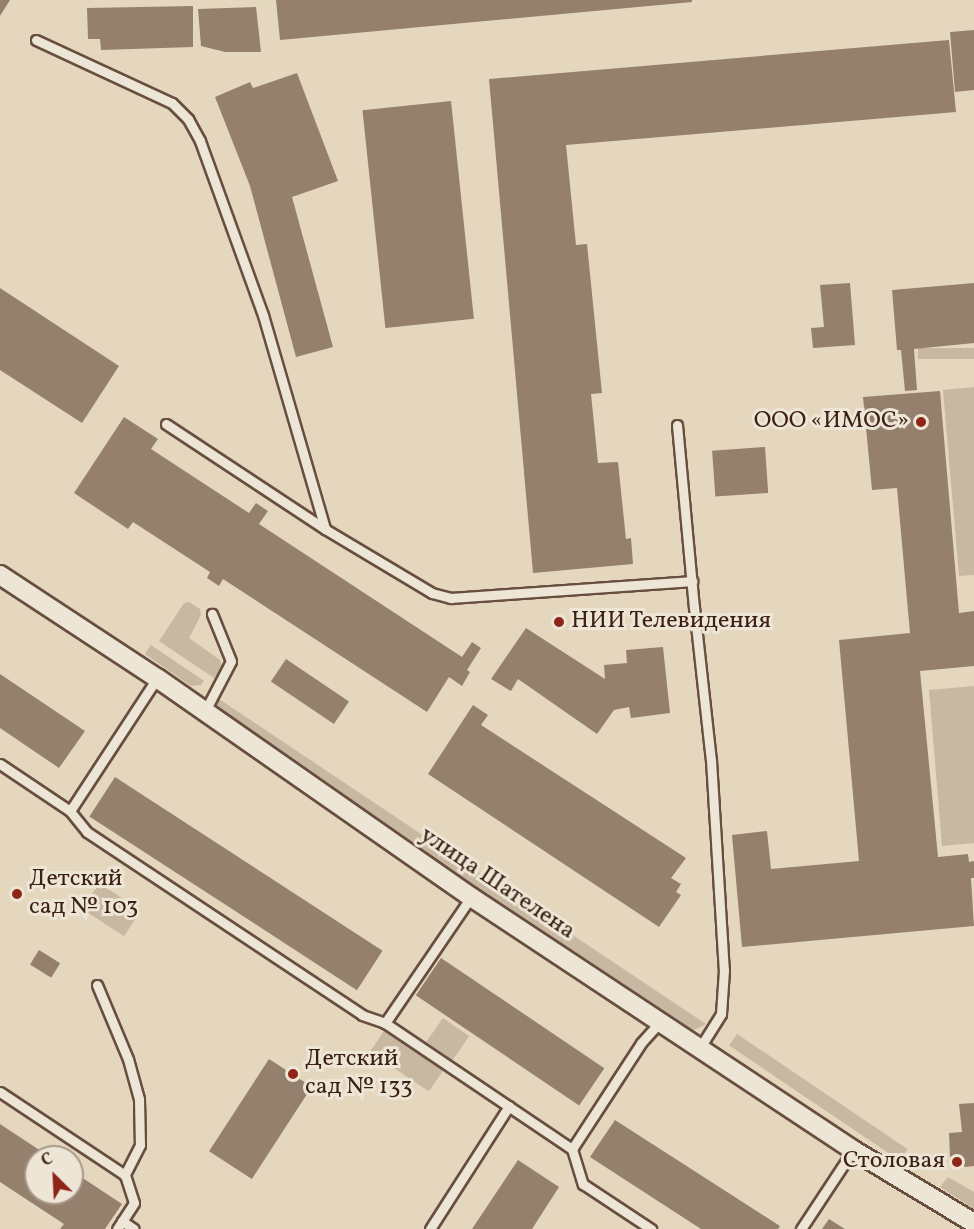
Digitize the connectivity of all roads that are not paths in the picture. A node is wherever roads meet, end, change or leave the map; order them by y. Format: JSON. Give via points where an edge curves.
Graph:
{"nodes":[{"id":1,"x":36,"y":40,"type":"dead end"},
{"id":2,"x":166,"y":424,"type":"dead end"},
{"id":3,"x":677,"y":425,"type":"dead end"},
{"id":4,"x":325,"y":528,"type":"junction"},
{"id":5,"x":0,"y":575,"type":"edge"},
{"id":6,"x":692,"y":580,"type":"junction"},
{"id":7,"x":212,"y":614,"type":"dead end"},
{"id":8,"x":157,"y":678,"type":"junction"},
{"id":9,"x":205,"y":711,"type":"junction"},
{"id":10,"x":0,"y":764,"type":"edge"},
{"id":11,"x":70,"y":811,"type":"junction"},
{"id":12,"x":471,"y":897,"type":"junction"},
{"id":13,"x":97,"y":985,"type":"dead end"},
{"id":14,"x":661,"y":1021,"type":"junction"},
{"id":15,"x":385,"y":1023,"type":"junction"},
{"id":16,"x":700,"y":1047,"type":"junction"},
{"id":17,"x":0,"y":1092,"type":"edge"},
{"id":18,"x":509,"y":1106,"type":"junction"},
{"id":19,"x":572,"y":1149,"type":"junction"},
{"id":20,"x":853,"y":1150,"type":"junction"},
{"id":21,"x":125,"y":1175,"type":"junction"},
{"id":22,"x":974,"y":1223,"type":"edge"},
{"id":23,"x":120,"y":1225,"type":"edge"},
{"id":24,"x":134,"y":1229,"type":"edge"},
{"id":25,"x":430,"y":1229,"type":"edge"},
{"id":26,"x":651,"y":1229,"type":"edge"},
{"id":27,"x":801,"y":1229,"type":"edge"}],
"edges":[{"from":1,"to":4,"type":"lane","via":[[172,103],[188,119],[201,141],[262,315]]},
{"from":2,"to":4,"type":"lane"},
{"from":3,"to":6,"type":"lane"},
{"from":4,"to":6,"type":"lane","via":[[432,593],[451,598]]},
{"from":5,"to":8,"type":"street","name":"улица Шателена"},
{"from":6,"to":16,"type":"lane","via":[[711,760],[724,969],[721,1014]]},
{"from":7,"to":9,"type":"lane","via":[[231,661]]},
{"from":8,"to":9,"type":"street","name":"улица Шателена"},
{"from":8,"to":11,"type":"lane"},
{"from":9,"to":12,"type":"street","name":"улица Шателена"},
{"from":10,"to":11,"type":"lane"},
{"from":11,"to":15,"type":"lane","via":[[87,832],[362,1015]]},
{"from":12,"to":14,"type":"street","name":"улица Шателена"},
{"from":12,"to":15,"type":"lane"},
{"from":13,"to":21,"type":"lane","via":[[128,1059],[139,1099],[140,1145]]},
{"from":14,"to":16,"type":"street","name":"улица Шателена"},
{"from":14,"to":19,"type":"lane","via":[[641,1043]]},
{"from":15,"to":18,"type":"lane"},
{"from":16,"to":20,"type":"street","name":"улица Шателена"},
{"from":17,"to":21,"type":"lane"},
{"from":18,"to":19,"type":"lane"},
{"from":18,"to":25,"type":"lane"},
{"from":19,"to":26,"type":"lane","via":[[583,1184]]},
{"from":20,"to":22,"type":"street","name":"улица Шателена"},
{"from":20,"to":27,"type":"lane"},
{"from":21,"to":23,"type":"lane","via":[[134,1203]]},
{"from":23,"to":24,"type":"lane"}]}
